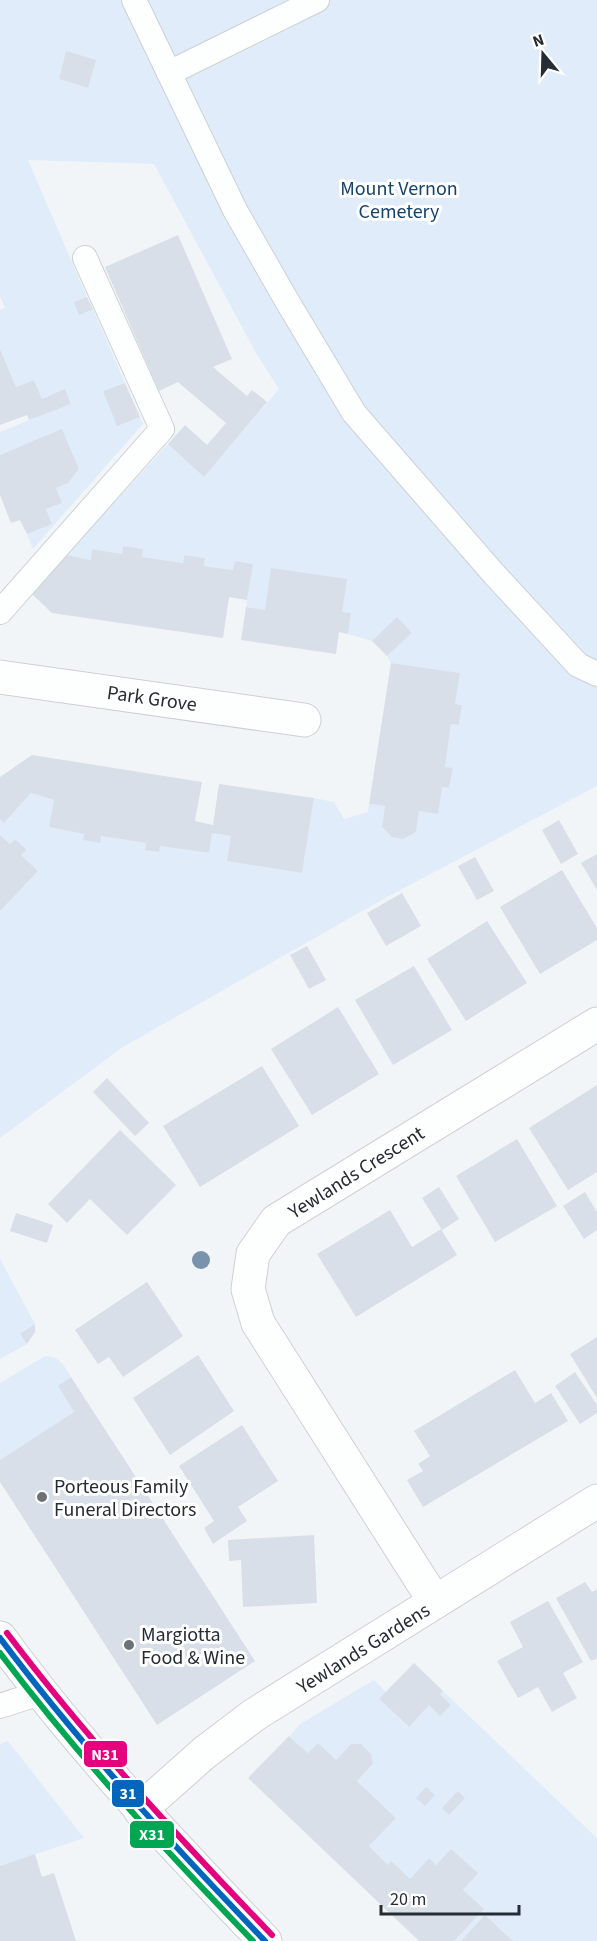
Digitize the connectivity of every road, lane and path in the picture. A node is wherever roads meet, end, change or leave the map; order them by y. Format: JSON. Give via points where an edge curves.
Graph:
{"nodes":[{"id":1,"x":134,"y":0,"type":"edge"},
{"id":2,"x":316,"y":0,"type":"edge"},
{"id":3,"x":169,"y":73,"type":"junction"},
{"id":4,"x":85,"y":258,"type":"dead end"},
{"id":5,"x":0,"y":612,"type":"edge"},
{"id":6,"x":597,"y":674,"type":"edge"},
{"id":7,"x":0,"y":677,"type":"edge"},
{"id":8,"x":304,"y":720,"type":"dead end"},
{"id":9,"x":597,"y":1024,"type":"edge"},
{"id":10,"x":597,"y":1501,"type":"edge"},
{"id":11,"x":435,"y":1602,"type":"junction"},
{"id":12,"x":0,"y":1638,"type":"edge"},
{"id":13,"x":40,"y":1693,"type":"junction"},
{"id":14,"x":0,"y":1706,"type":"edge"},
{"id":15,"x":140,"y":1810,"type":"junction"},
{"id":16,"x":265,"y":1941,"type":"edge"}],
"edges":[{"from":1,"to":3,"type":"lane"},
{"from":2,"to":3,"type":"lane"},
{"from":3,"to":6,"type":"lane","via":[[236,210],[354,413],[578,665]]},
{"from":4,"to":5,"type":"lane","via":[[162,429]]},
{"from":7,"to":8,"type":"street","name":"Park Grove"},
{"from":9,"to":11,"type":"street","name":"Yewlands Crescent","via":[[276,1221],[253,1254],[248,1289],[258,1323]]},
{"from":10,"to":11,"type":"street","name":"Yewlands Gardens"},
{"from":11,"to":15,"type":"street","name":"Yewlands Gardens","via":[[254,1714]]},
{"from":12,"to":13,"type":"street"},
{"from":13,"to":14,"type":"lane"},
{"from":13,"to":15,"type":"street"},
{"from":15,"to":16,"type":"street"}]}
